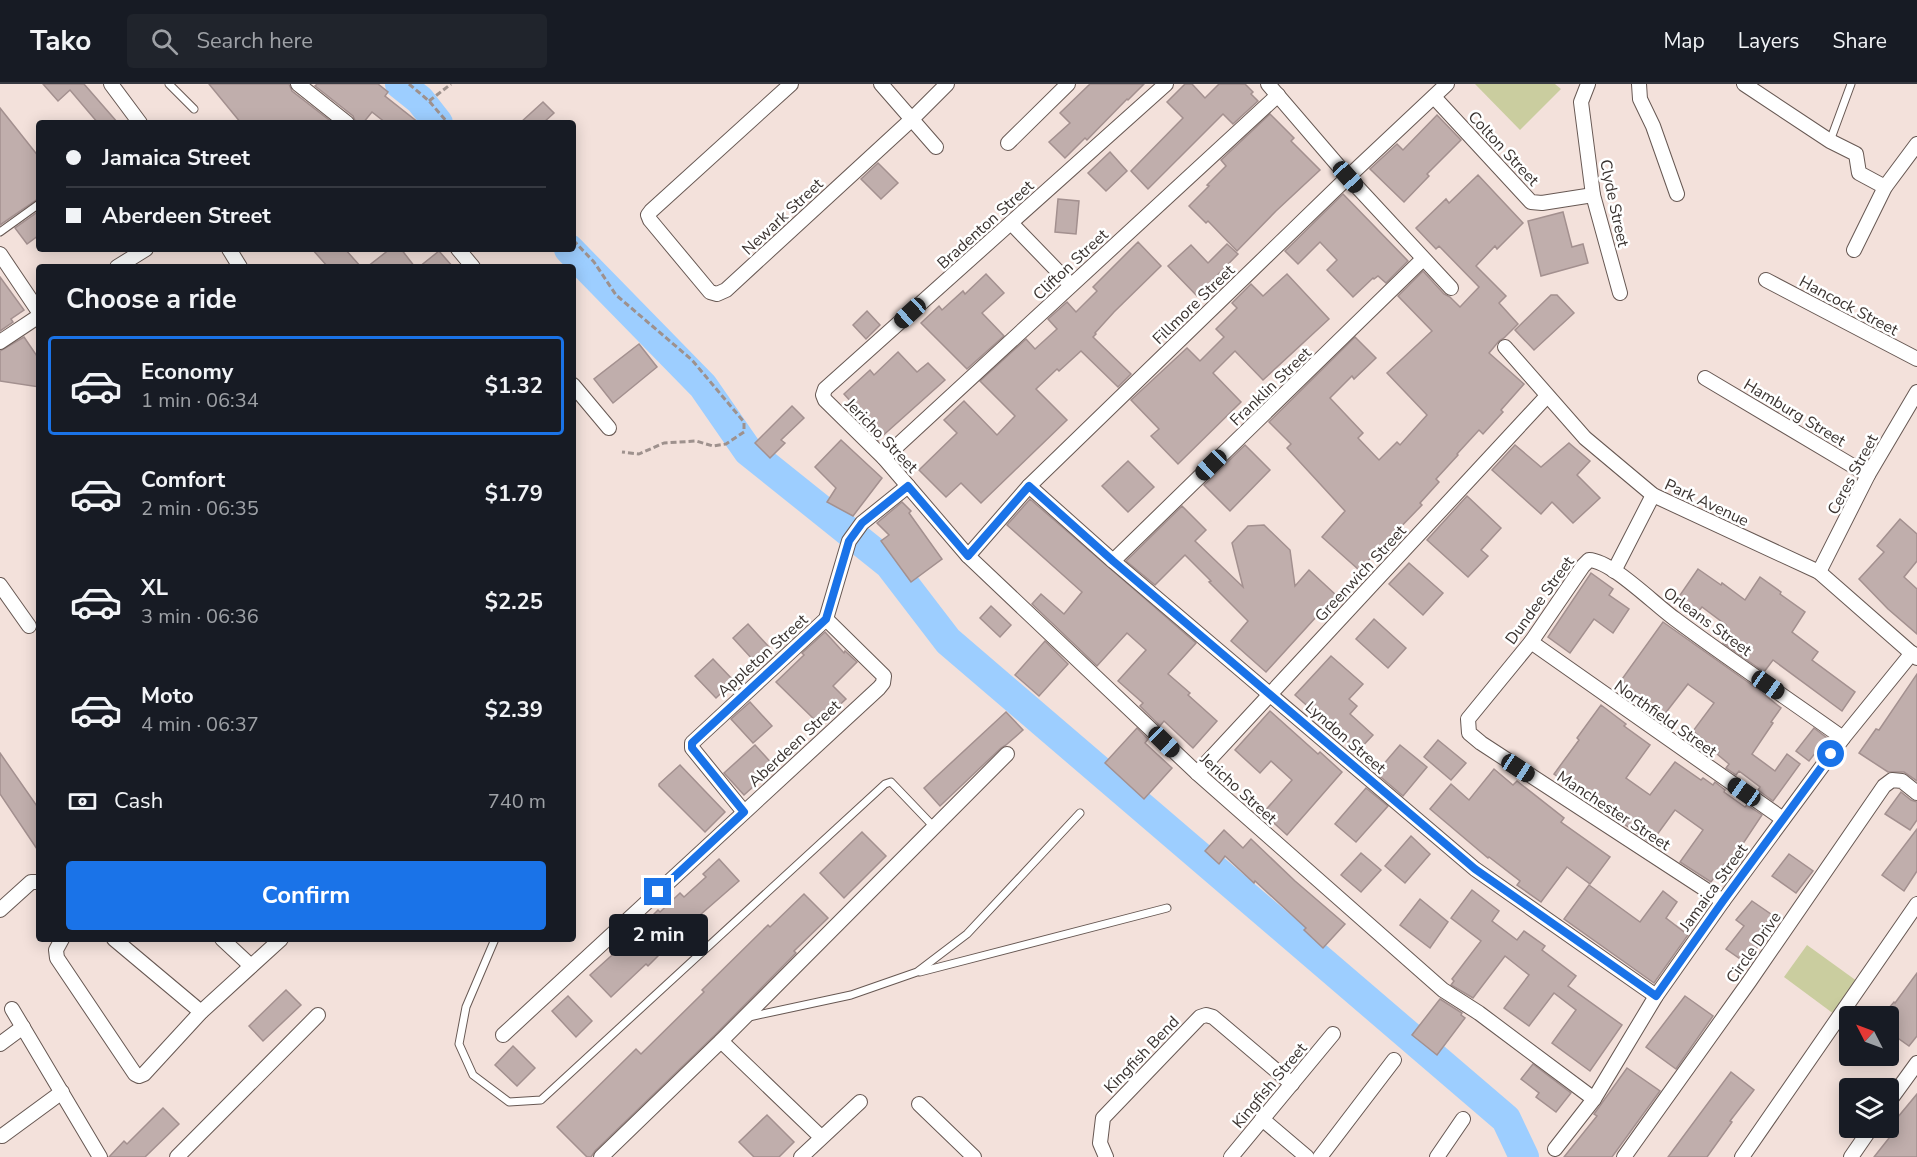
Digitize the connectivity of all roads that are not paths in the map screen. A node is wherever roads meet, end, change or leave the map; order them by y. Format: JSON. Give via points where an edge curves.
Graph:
{"nodes":[{"id":1,"x":111,"y":84,"type":"edge"},
{"id":2,"x":169,"y":84,"type":"edge"},
{"id":3,"x":298,"y":84,"type":"edge"},
{"id":4,"x":791,"y":84,"type":"edge"},
{"id":5,"x":881,"y":84,"type":"edge"},
{"id":6,"x":947,"y":84,"type":"edge"},
{"id":7,"x":1068,"y":84,"type":"edge"},
{"id":8,"x":1166,"y":84,"type":"edge"},
{"id":9,"x":1447,"y":84,"type":"edge"},
{"id":10,"x":1588,"y":84,"type":"edge"},
{"id":11,"x":1639,"y":84,"type":"edge"},
{"id":12,"x":1744,"y":84,"type":"edge"},
{"id":13,"x":1851,"y":84,"type":"edge"},
{"id":14,"x":1273,"y":89,"type":"edge"},
{"id":15,"x":1434,"y":97,"type":"junction"},
{"id":16,"x":194,"y":109,"type":"dead end"},
{"id":17,"x":138,"y":120,"type":"edge"},
{"id":18,"x":343,"y":120,"type":"edge"},
{"id":19,"x":912,"y":120,"type":"junction"},
{"id":20,"x":1830,"y":141,"type":"junction"},
{"id":21,"x":1008,"y":143,"type":"dead end"},
{"id":22,"x":1917,"y":144,"type":"edge"},
{"id":23,"x":936,"y":147,"type":"dead end"},
{"id":24,"x":1348,"y":177,"type":"junction"},
{"id":25,"x":1885,"y":187,"type":"junction"},
{"id":26,"x":1677,"y":194,"type":"dead end"},
{"id":27,"x":1593,"y":195,"type":"junction"},
{"id":28,"x":36,"y":206,"type":"edge"},
{"id":29,"x":1011,"y":223,"type":"junction"},
{"id":30,"x":0,"y":232,"type":"edge"},
{"id":31,"x":1854,"y":250,"type":"dead end"},
{"id":32,"x":141,"y":252,"type":"edge"},
{"id":33,"x":460,"y":252,"type":"edge"},
{"id":34,"x":0,"y":254,"type":"edge"},
{"id":35,"x":1423,"y":259,"type":"junction"},
{"id":36,"x":122,"y":264,"type":"edge"},
{"id":37,"x":470,"y":264,"type":"edge"},
{"id":38,"x":1766,"y":280,"type":"dead end"},
{"id":39,"x":1071,"y":285,"type":"junction"},
{"id":40,"x":1451,"y":288,"type":"dead end"},
{"id":41,"x":1620,"y":293,"type":"dead end"},
{"id":42,"x":36,"y":309,"type":"edge"},
{"id":43,"x":36,"y":316,"type":"edge"},
{"id":44,"x":0,"y":342,"type":"edge"},
{"id":45,"x":1505,"y":347,"type":"dead end"},
{"id":46,"x":1917,"y":359,"type":"edge"},
{"id":47,"x":1705,"y":378,"type":"dead end"},
{"id":48,"x":825,"y":388,"type":"joint"},
{"id":49,"x":576,"y":389,"type":"edge"},
{"id":50,"x":1917,"y":392,"type":"edge"},
{"id":51,"x":1548,"y":396,"type":"junction"},
{"id":52,"x":609,"y":428,"type":"dead end"},
{"id":53,"x":884,"y":458,"type":"junction"},
{"id":54,"x":1868,"y":475,"type":"junction"},
{"id":55,"x":908,"y":486,"type":"junction"},
{"id":56,"x":1029,"y":486,"type":"junction"},
{"id":57,"x":1653,"y":495,"type":"junction"},
{"id":58,"x":968,"y":556,"type":"junction"},
{"id":59,"x":1113,"y":561,"type":"junction"},
{"id":60,"x":1614,"y":571,"type":"junction"},
{"id":61,"x":1819,"y":572,"type":"junction"},
{"id":62,"x":0,"y":585,"type":"edge"},
{"id":63,"x":826,"y":619,"type":"junction"},
{"id":64,"x":29,"y":626,"type":"dead end"},
{"id":65,"x":1531,"y":642,"type":"junction"},
{"id":66,"x":1914,"y":656,"type":"edge"},
{"id":67,"x":1270,"y":694,"type":"junction"},
{"id":68,"x":1468,"y":719,"type":"joint"},
{"id":69,"x":1843,"y":738,"type":"junction"},
{"id":70,"x":1007,"y":754,"type":"dead end"},
{"id":71,"x":1197,"y":773,"type":"junction"},
{"id":72,"x":1917,"y":793,"type":"edge"},
{"id":73,"x":744,"y":812,"type":"junction"},
{"id":74,"x":1080,"y":813,"type":"dead end"},
{"id":75,"x":1783,"y":819,"type":"junction"},
{"id":76,"x":934,"y":827,"type":"junction"},
{"id":77,"x":36,"y":882,"type":"edge"},
{"id":78,"x":1723,"y":901,"type":"junction"},
{"id":79,"x":1917,"y":904,"type":"edge"},
{"id":80,"x":1167,"y":908,"type":"dead end"},
{"id":81,"x":0,"y":910,"type":"edge"},
{"id":82,"x":60,"y":942,"type":"edge"},
{"id":83,"x":118,"y":942,"type":"edge"},
{"id":84,"x":225,"y":942,"type":"edge"},
{"id":85,"x":278,"y":942,"type":"edge"},
{"id":86,"x":494,"y":942,"type":"edge"},
{"id":87,"x":251,"y":966,"type":"junction"},
{"id":88,"x":917,"y":972,"type":"junction"},
{"id":89,"x":1656,"y":996,"type":"junction"},
{"id":90,"x":12,"y":1009,"type":"dead end"},
{"id":91,"x":201,"y":1012,"type":"junction"},
{"id":92,"x":318,"y":1015,"type":"dead end"},
{"id":93,"x":745,"y":1017,"type":"junction"},
{"id":94,"x":23,"y":1028,"type":"junction"},
{"id":95,"x":1333,"y":1034,"type":"dead end"},
{"id":96,"x":504,"y":1035,"type":"dead end"},
{"id":97,"x":721,"y":1041,"type":"junction"},
{"id":98,"x":0,"y":1044,"type":"edge"},
{"id":99,"x":1394,"y":1060,"type":"dead end"},
{"id":100,"x":1917,"y":1063,"type":"edge"},
{"id":101,"x":1292,"y":1084,"type":"junction"},
{"id":102,"x":1899,"y":1088,"type":"edge"},
{"id":103,"x":62,"y":1092,"type":"junction"},
{"id":104,"x":1594,"y":1099,"type":"junction"},
{"id":105,"x":860,"y":1102,"type":"dead end"},
{"id":106,"x":919,"y":1104,"type":"dead end"},
{"id":107,"x":1262,"y":1119,"type":"junction"},
{"id":108,"x":1463,"y":1119,"type":"dead end"},
{"id":109,"x":2,"y":1136,"type":"dead end"},
{"id":110,"x":821,"y":1137,"type":"junction"},
{"id":111,"x":1864,"y":1138,"type":"edge"},
{"id":112,"x":1555,"y":1149,"type":"dead end"},
{"id":113,"x":100,"y":1157,"type":"edge"},
{"id":114,"x":177,"y":1157,"type":"edge"},
{"id":115,"x":601,"y":1157,"type":"edge"},
{"id":116,"x":801,"y":1157,"type":"edge"},
{"id":117,"x":974,"y":1157,"type":"edge"},
{"id":118,"x":1106,"y":1157,"type":"edge"},
{"id":119,"x":1231,"y":1157,"type":"edge"},
{"id":120,"x":1307,"y":1157,"type":"edge"},
{"id":121,"x":1320,"y":1157,"type":"edge"},
{"id":122,"x":1437,"y":1157,"type":"edge"},
{"id":123,"x":1624,"y":1157,"type":"edge"},
{"id":124,"x":1742,"y":1157,"type":"edge"},
{"id":125,"x":1851,"y":1157,"type":"edge"}],
"edges":[{"from":1,"to":17,"type":"street"},
{"from":2,"to":16,"type":"lane"},
{"from":3,"to":18,"type":"street"},
{"from":4,"to":19,"type":"street","name":"Newark Street","via":[[648,215],[710,292],[726,290]]},
{"from":5,"to":19,"type":"street"},
{"from":6,"to":19,"type":"street","name":"Newark Street"},
{"from":7,"to":21,"type":"street"},
{"from":8,"to":29,"type":"street","name":"Bradenton Street"},
{"from":9,"to":15,"type":"street","name":"Fillmore Street"},
{"from":10,"to":27,"type":"street","name":"Clyde Street","via":[[1581,102]]},
{"from":11,"to":26,"type":"street","via":[[1640,99]]},
{"from":12,"to":20,"type":"street"},
{"from":13,"to":20,"type":"lane"},
{"from":14,"to":24,"type":"street"},
{"from":14,"to":39,"type":"street","name":"Clifton Street"},
{"from":15,"to":24,"type":"street","name":"Fillmore Street"},
{"from":15,"to":27,"type":"street","name":"Colton Street","via":[[1531,202]]},
{"from":19,"to":23,"type":"street"},
{"from":20,"to":25,"type":"street","via":[[1856,154],[1859,173]]},
{"from":22,"to":25,"type":"street"},
{"from":24,"to":35,"type":"street"},
{"from":24,"to":56,"type":"street","name":"Fillmore Street"},
{"from":25,"to":31,"type":"street"},
{"from":27,"to":41,"type":"street","name":"Clyde Street"},
{"from":28,"to":30,"type":"lane"},
{"from":29,"to":39,"type":"street"},
{"from":29,"to":48,"type":"street","name":"Bradenton Street"},
{"from":32,"to":36,"type":"street"},
{"from":33,"to":37,"type":"street"},
{"from":34,"to":42,"type":"street"},
{"from":35,"to":40,"type":"street"},
{"from":35,"to":59,"type":"street","name":"Franklin Street"},
{"from":38,"to":46,"type":"street","name":"Hancock Street"},
{"from":39,"to":53,"type":"street","name":"Clifton Street"},
{"from":43,"to":44,"type":"street"},
{"from":45,"to":51,"type":"street","name":"Park Avenue"},
{"from":47,"to":54,"type":"street","name":"Hamburg Street"},
{"from":48,"to":53,"type":"street","name":"Jericho Street","via":[[825,400]]},
{"from":49,"to":52,"type":"street"},
{"from":50,"to":54,"type":"street","name":"Ceres Street"},
{"from":51,"to":57,"type":"street","name":"Park Avenue","via":[[1585,438]]},
{"from":51,"to":67,"type":"street","name":"Greenwich Street"},
{"from":53,"to":55,"type":"street","name":"Jericho Street"},
{"from":54,"to":61,"type":"street","name":"Ceres Street"},
{"from":55,"to":58,"type":"street","name":"Jericho Street"},
{"from":55,"to":63,"type":"street","name":"Appleton Street","via":[[862,523],[849,541]]},
{"from":56,"to":58,"type":"street","name":"Fillmore Street"},
{"from":56,"to":59,"type":"street","name":"Lyndon Street"},
{"from":57,"to":60,"type":"street"},
{"from":57,"to":61,"type":"street","name":"Park Avenue"},
{"from":58,"to":71,"type":"street","name":"Jericho Street"},
{"from":59,"to":67,"type":"street","name":"Lyndon Street"},
{"from":60,"to":65,"type":"street","name":"Dundee Street","via":[[1589,560]]},
{"from":60,"to":69,"type":"street","name":"Orleans Street"},
{"from":61,"to":66,"type":"street","name":"Park Avenue"},
{"from":62,"to":64,"type":"street"},
{"from":63,"to":73,"type":"street","name":"Appleton Street","via":[[692,743],[692,748]]},
{"from":63,"to":73,"type":"street","name":"Aberdeen Street","via":[[884,676],[883,682]]},
{"from":65,"to":68,"type":"street","name":"Dundee Street"},
{"from":65,"to":75,"type":"street","name":"Northfield Street"},
{"from":66,"to":69,"type":"street","name":"Jamaica Street"},
{"from":67,"to":71,"type":"street","name":"Greenwich Street"},
{"from":67,"to":89,"type":"street","name":"Lyndon Street","via":[[1475,869]]},
{"from":68,"to":78,"type":"street","name":"Manchester Street","via":[[1469,733],[1481,743]]},
{"from":69,"to":75,"type":"street","name":"Jamaica Street"},
{"from":70,"to":76,"type":"street"},
{"from":71,"to":104,"type":"street","name":"Jericho Street","via":[[1443,990]]},
{"from":72,"to":123,"type":"street","name":"Circle Drive","via":[[1902,781],[1892,780],[1884,786]]},
{"from":73,"to":96,"type":"street","name":"Aberdeen Street"},
{"from":74,"to":88,"type":"lane","via":[[967,934]]},
{"from":75,"to":78,"type":"street","name":"Jamaica Street"},
{"from":76,"to":86,"type":"lane","via":[[899,788],[891,782],[885,784],[541,1100],[509,1102],[473,1075],[459,1044],[466,1007]]},
{"from":76,"to":93,"type":"street"},
{"from":77,"to":81,"type":"street","via":[[31,882]]},
{"from":78,"to":89,"type":"street","name":"Jamaica Street"},
{"from":79,"to":124,"type":"street"},
{"from":80,"to":88,"type":"lane"},
{"from":82,"to":91,"type":"street","via":[[57,958],[139,1076]]},
{"from":83,"to":91,"type":"street"},
{"from":84,"to":87,"type":"street"},
{"from":85,"to":87,"type":"street"},
{"from":87,"to":91,"type":"street"},
{"from":88,"to":93,"type":"lane","via":[[851,995]]},
{"from":89,"to":104,"type":"street","name":"Jamaica Street"},
{"from":90,"to":94,"type":"street"},
{"from":92,"to":114,"type":"street"},
{"from":93,"to":97,"type":"street"},
{"from":94,"to":98,"type":"street"},
{"from":94,"to":103,"type":"street"},
{"from":95,"to":101,"type":"street","name":"Kingfish Street"},
{"from":97,"to":110,"type":"street"},
{"from":97,"to":115,"type":"street"},
{"from":99,"to":121,"type":"street"},
{"from":100,"to":102,"type":"street"},
{"from":101,"to":107,"type":"street","name":"Kingfish Street"},
{"from":101,"to":118,"type":"street","name":"Kingfish Bend","via":[[1213,1017],[1200,1017],[1103,1118],[1100,1143]]},
{"from":103,"to":109,"type":"street"},
{"from":103,"to":113,"type":"street"},
{"from":104,"to":112,"type":"street","name":"Jamaica Street"},
{"from":105,"to":110,"type":"street"},
{"from":106,"to":117,"type":"street"},
{"from":107,"to":119,"type":"street","name":"Kingfish Street"},
{"from":107,"to":120,"type":"street"},
{"from":108,"to":122,"type":"street"},
{"from":110,"to":116,"type":"street"},
{"from":111,"to":125,"type":"street"}]}
